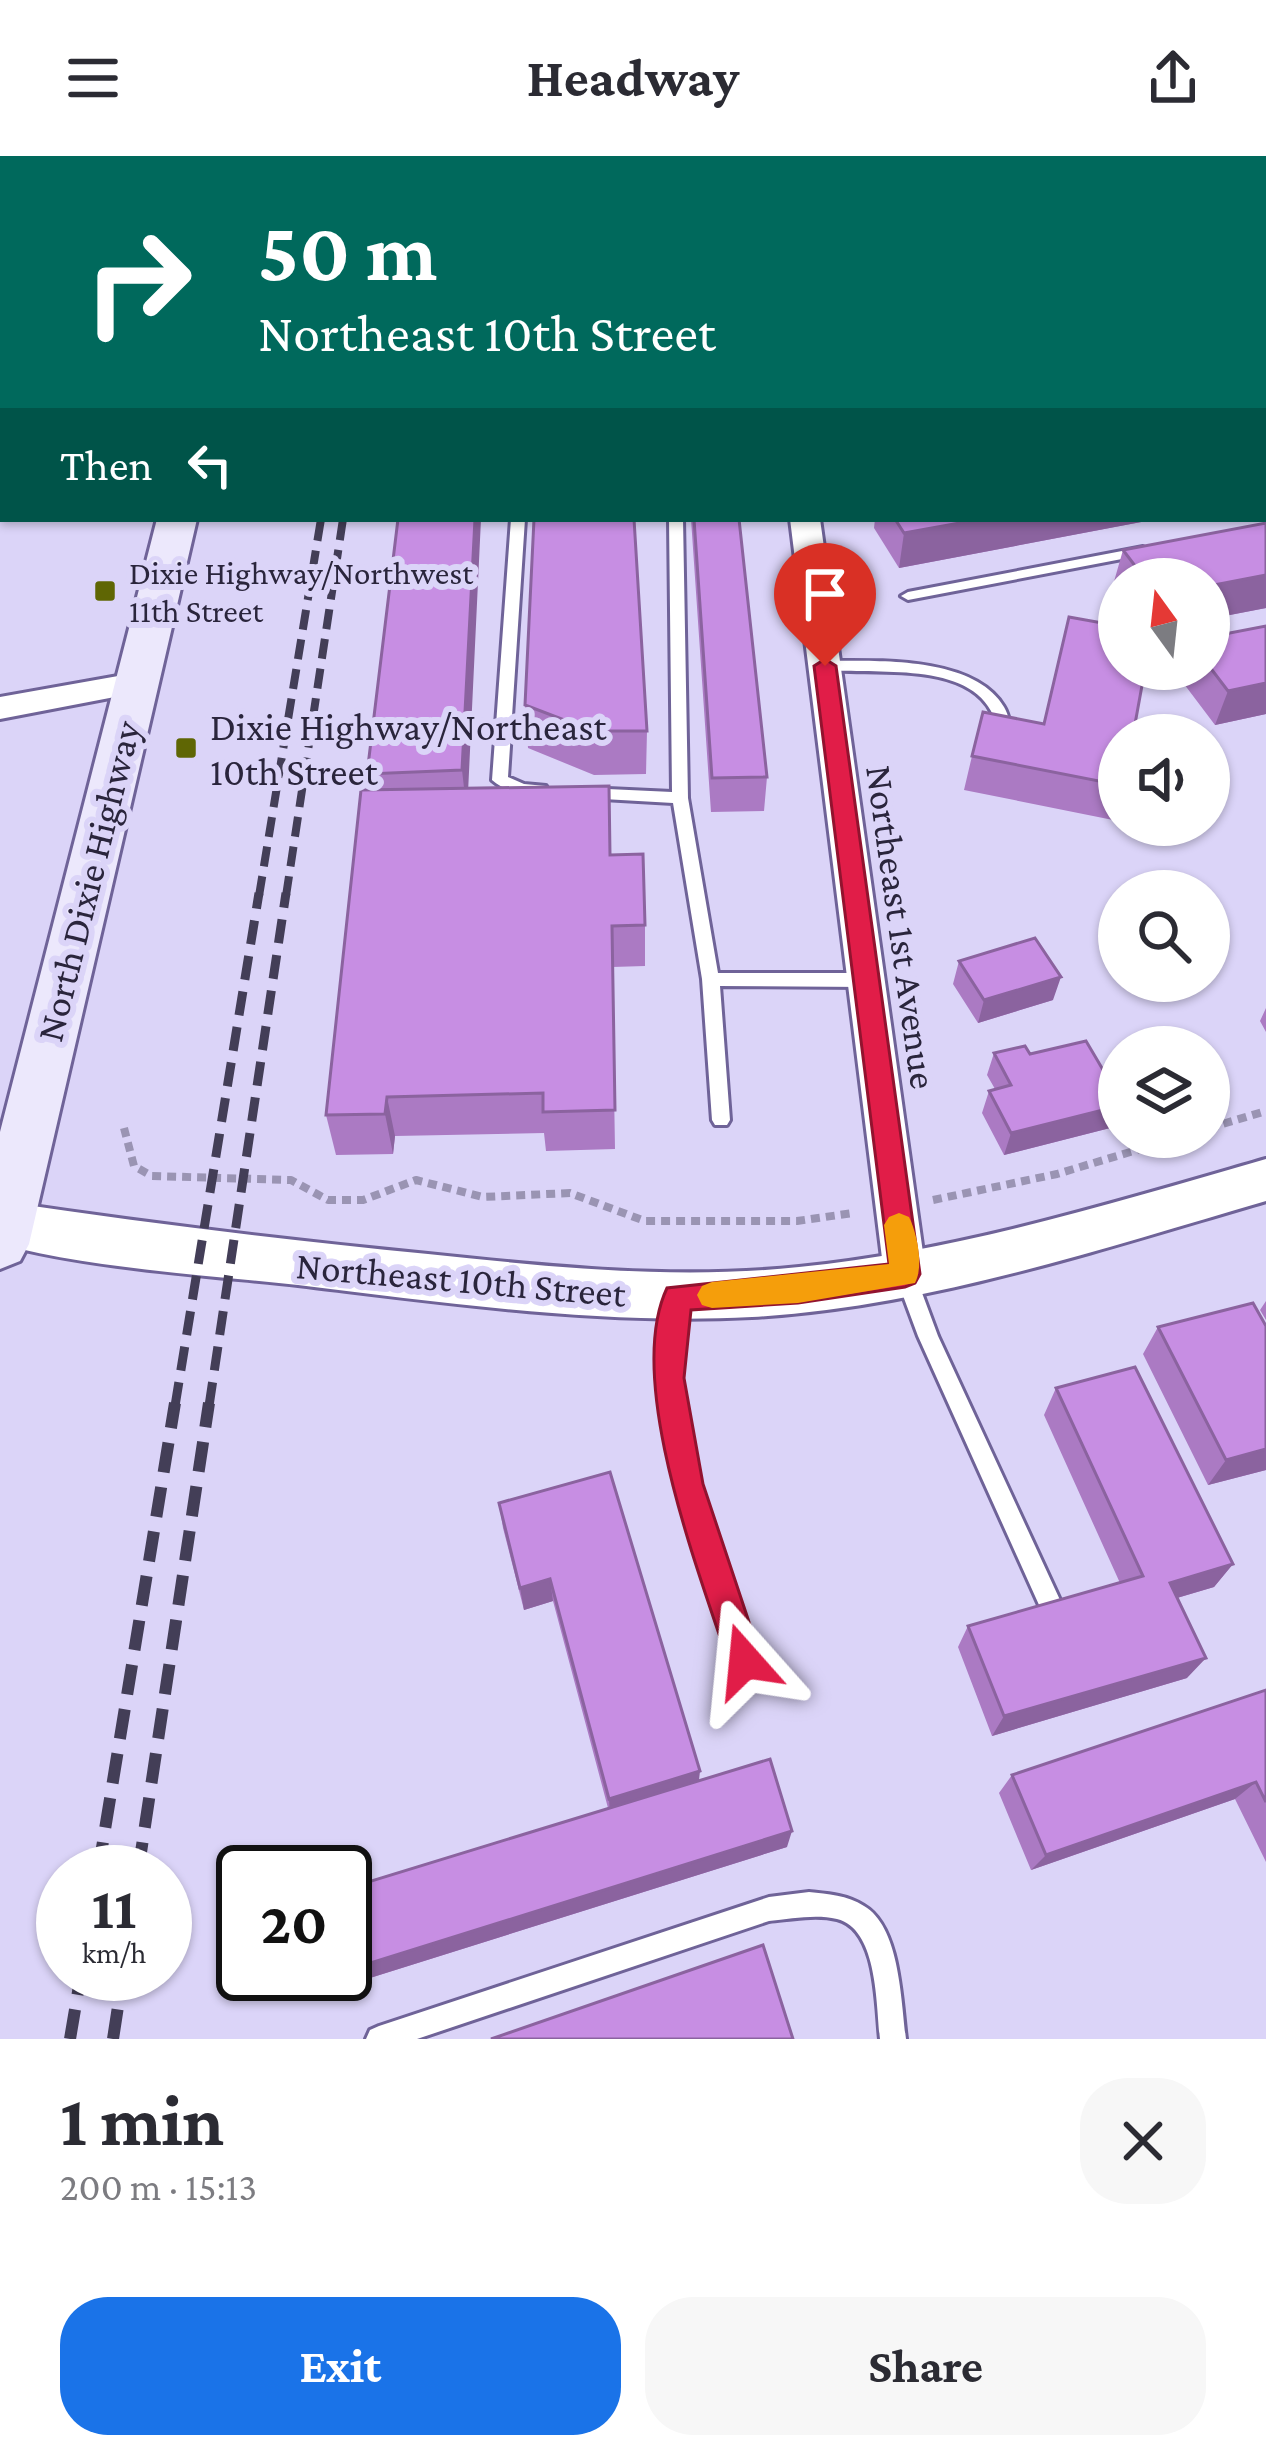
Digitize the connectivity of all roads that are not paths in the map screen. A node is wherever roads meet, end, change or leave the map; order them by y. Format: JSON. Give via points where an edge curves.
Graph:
{"nodes":[{"id":1,"x":176,"y":522,"type":"edge"},
{"id":2,"x":518,"y":522,"type":"edge"},
{"id":3,"x":676,"y":522,"type":"edge"},
{"id":4,"x":806,"y":522,"type":"edge"},
{"id":5,"x":1154,"y":549,"type":"edge"},
{"id":6,"x":908,"y":596,"type":"dead end"},
{"id":7,"x":825,"y":666,"type":"junction"},
{"id":8,"x":135,"y":685,"type":"junction"},
{"id":9,"x":0,"y":708,"type":"edge"},
{"id":10,"x":1005,"y":735,"type":"edge"},
{"id":11,"x":680,"y":798,"type":"junction"},
{"id":12,"x":711,"y":979,"type":"junction"},
{"id":13,"x":866,"y":980,"type":"junction"},
{"id":14,"x":721,"y":1120,"type":"dead end"},
{"id":15,"x":1266,"y":1180,"type":"edge"},
{"id":16,"x":2,"y":1231,"type":"edge"},
{"id":17,"x":905,"y":1274,"type":"junction"},
{"id":18,"x":677,"y":1298,"type":"junction"},
{"id":19,"x":1052,"y":1608,"type":"edge"},
{"id":20,"x":745,"y":1661,"type":"dead end"},
{"id":21,"x":379,"y":2039,"type":"edge"},
{"id":22,"x":893,"y":2039,"type":"edge"}],
"edges":[{"from":1,"to":8,"type":"main road","name":"North Dixie Highway"},
{"from":2,"to":11,"type":"lane","via":[[500,779],[521,789]]},
{"from":3,"to":11,"type":"lane"},
{"from":4,"to":7,"type":"street","name":"Northeast 1st Avenue"},
{"from":5,"to":6,"type":"lane"},
{"from":7,"to":10,"type":"lane","via":[[916,667],[978,688],[1004,716]]},
{"from":7,"to":13,"type":"street","name":"Northeast 1st Avenue"},
{"from":8,"to":9,"type":"street"},
{"from":8,"to":16,"type":"main road","name":"North Dixie Highway"},
{"from":11,"to":12,"type":"lane"},
{"from":12,"to":13,"type":"lane"},
{"from":12,"to":14,"type":"lane"},
{"from":13,"to":17,"type":"street","name":"Northeast 1st Avenue"},
{"from":15,"to":17,"type":"street","name":"Northeast 10th Street"},
{"from":16,"to":18,"type":"street","name":"Northeast 10th Street"},
{"from":17,"to":18,"type":"street","name":"Northeast 10th Street"},
{"from":17,"to":19,"type":"lane"},
{"from":18,"to":20,"type":"lane","via":[[668,1378],[687,1484]]},
{"from":21,"to":22,"type":"lane","via":[[799,1904],[844,1905],[871,1925]]}]}
